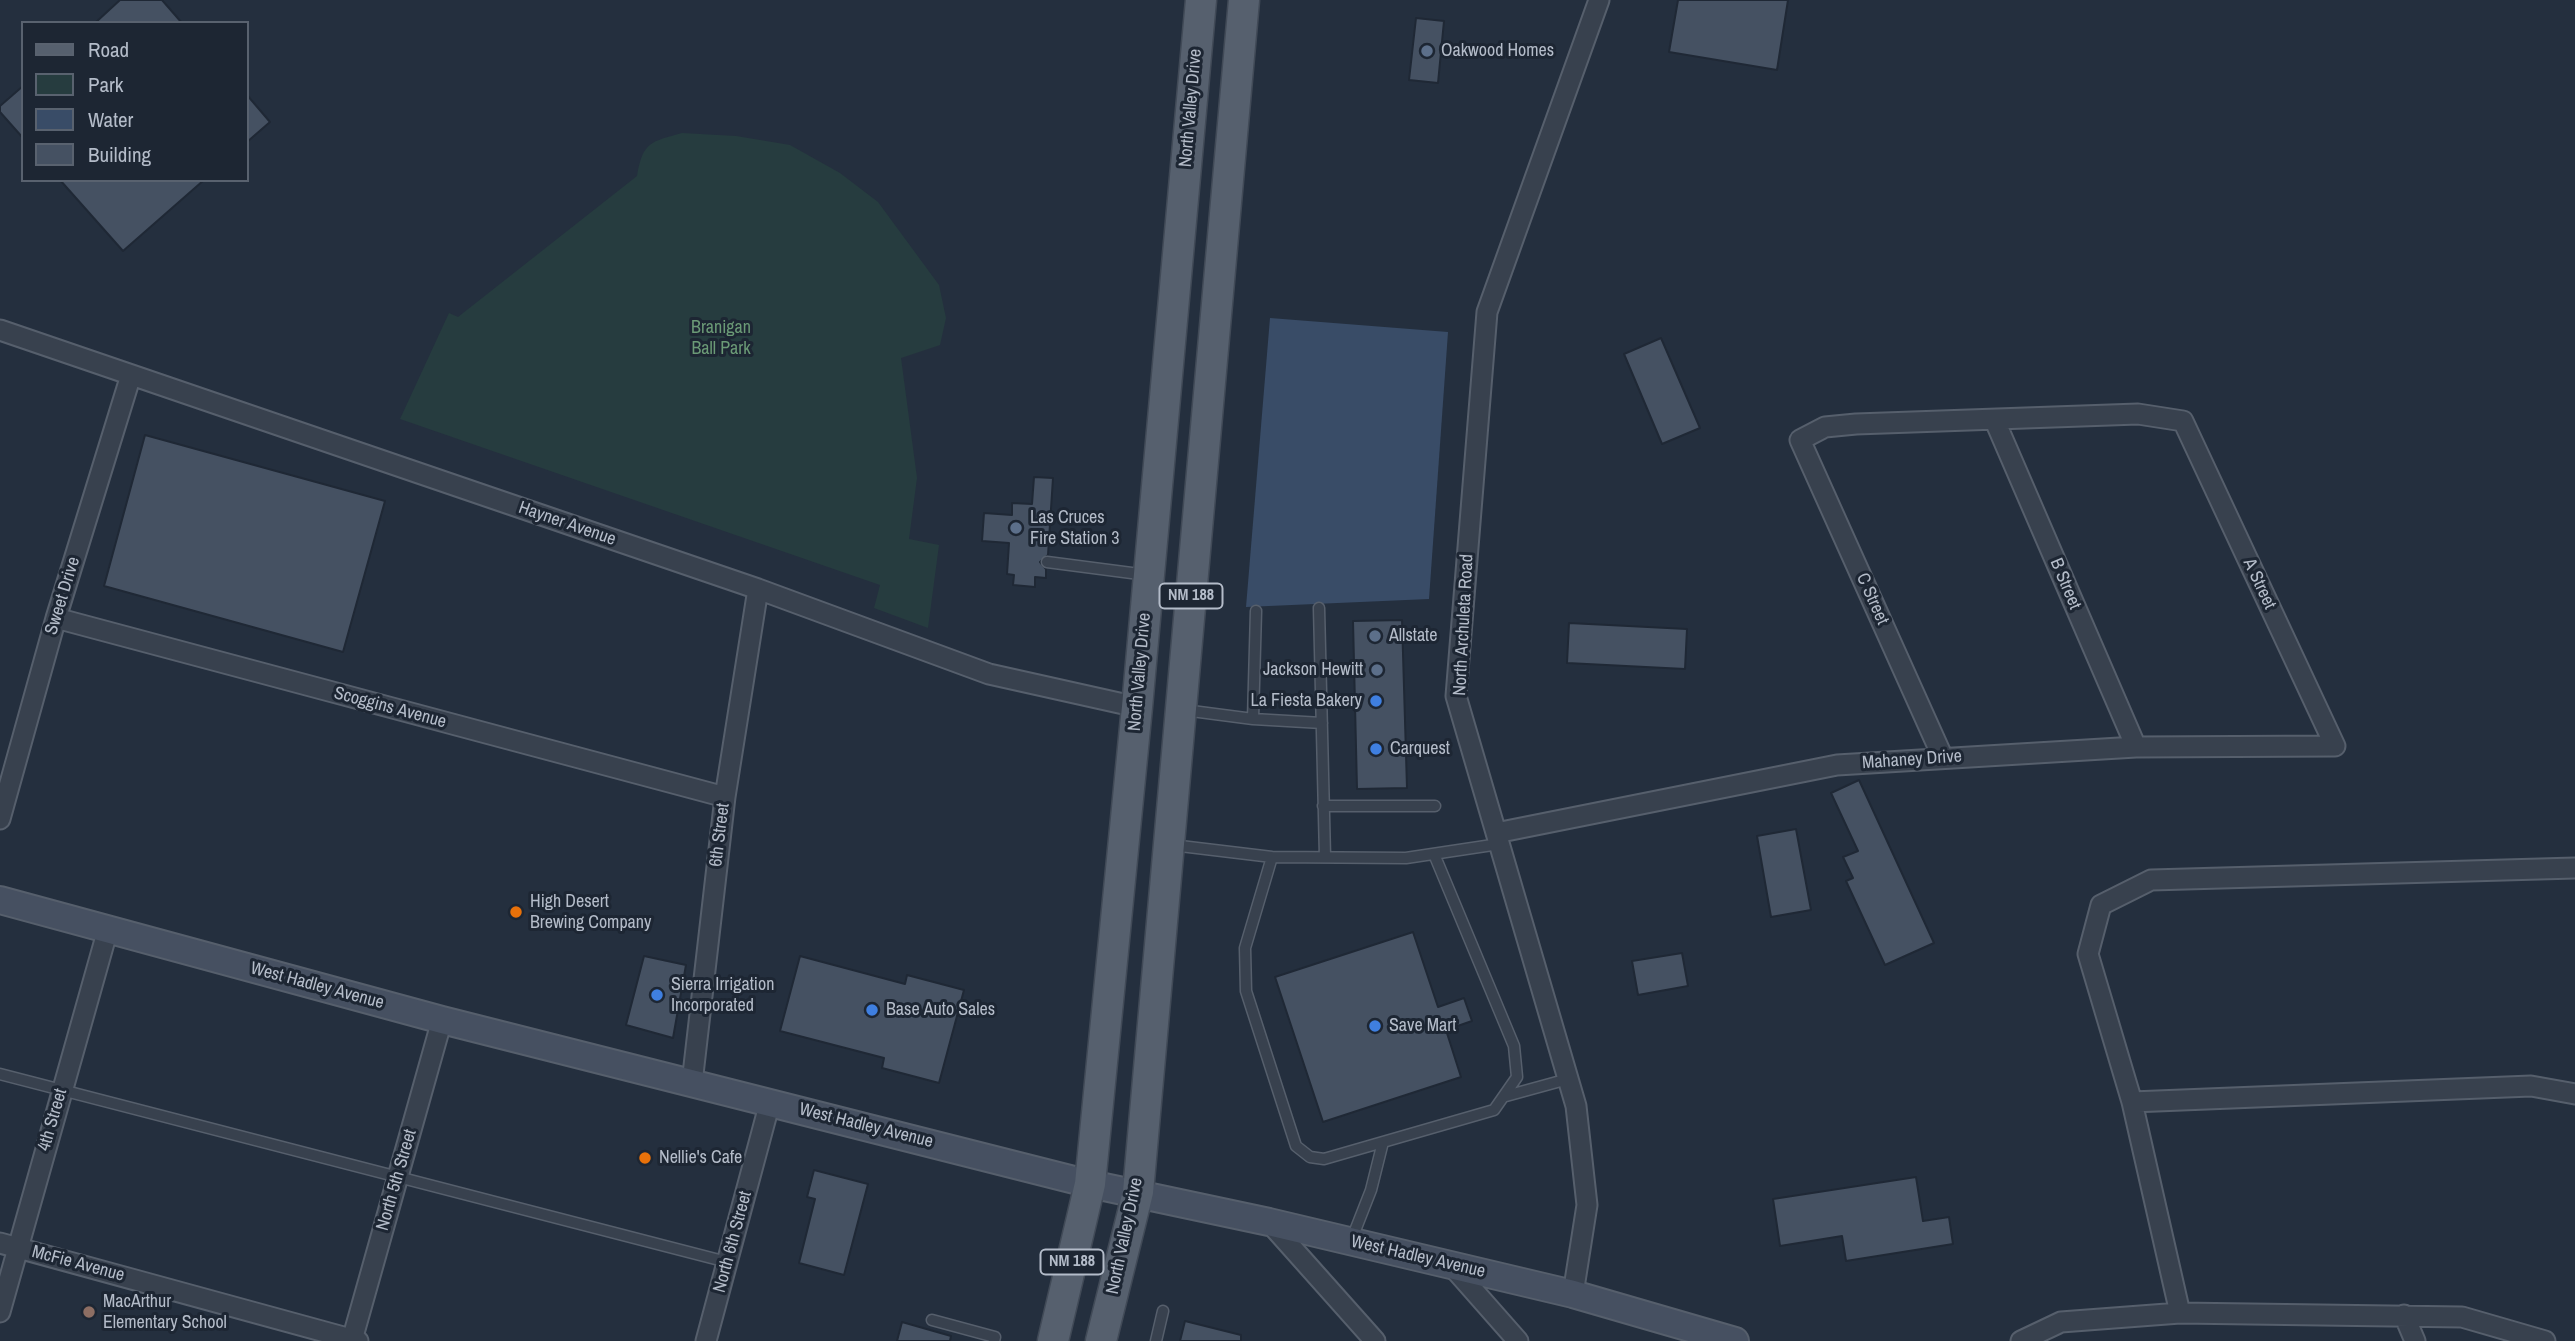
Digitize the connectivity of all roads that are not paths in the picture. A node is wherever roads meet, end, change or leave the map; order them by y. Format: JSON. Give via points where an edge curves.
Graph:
{"nodes":[{"id":1,"x":1201,"y":0,"type":"edge"},
{"id":2,"x":1244,"y":0,"type":"edge"},
{"id":3,"x":1599,"y":0,"type":"edge"},
{"id":4,"x":0,"y":330,"type":"edge"},
{"id":5,"x":131,"y":375,"type":"junction"},
{"id":6,"x":1995,"y":421,"type":"junction"},
{"id":7,"x":1047,"y":562,"type":"dead end"},
{"id":8,"x":1149,"y":575,"type":"junction"},
{"id":9,"x":758,"y":589,"type":"junction"},
{"id":10,"x":1319,"y":608,"type":"dead end"},
{"id":11,"x":1256,"y":611,"type":"dead end"},
{"id":12,"x":56,"y":618,"type":"junction"},
{"id":13,"x":1137,"y":707,"type":"junction"},
{"id":14,"x":1181,"y":709,"type":"junction"},
{"id":15,"x":1253,"y":719,"type":"junction"},
{"id":16,"x":1322,"y":723,"type":"junction"},
{"id":17,"x":2335,"y":746,"type":"joint"},
{"id":18,"x":2136,"y":747,"type":"junction"},
{"id":19,"x":1943,"y":758,"type":"junction"},
{"id":20,"x":724,"y":797,"type":"junction"},
{"id":21,"x":1323,"y":806,"type":"junction"},
{"id":22,"x":1435,"y":806,"type":"dead end"},
{"id":23,"x":0,"y":819,"type":"edge"},
{"id":24,"x":1497,"y":839,"type":"junction"},
{"id":25,"x":1169,"y":844,"type":"junction"},
{"id":26,"x":1434,"y":853,"type":"junction"},
{"id":27,"x":1272,"y":857,"type":"junction"},
{"id":28,"x":1325,"y":857,"type":"junction"},
{"id":29,"x":2575,"y":867,"type":"edge"},
{"id":30,"x":0,"y":900,"type":"edge"},
{"id":31,"x":108,"y":929,"type":"junction"},
{"id":32,"x":442,"y":1020,"type":"junction"},
{"id":33,"x":0,"y":1074,"type":"edge"},
{"id":34,"x":1568,"y":1079,"type":"junction"},
{"id":35,"x":692,"y":1083,"type":"junction"},
{"id":36,"x":61,"y":1091,"type":"junction"},
{"id":37,"x":2575,"y":1094,"type":"edge"},
{"id":38,"x":1506,"y":1096,"type":"junction"},
{"id":39,"x":770,"y":1102,"type":"junction"},
{"id":40,"x":2132,"y":1102,"type":"junction"},
{"id":41,"x":1383,"y":1142,"type":"junction"},
{"id":42,"x":398,"y":1176,"type":"junction"},
{"id":43,"x":1090,"y":1184,"type":"junction"},
{"id":44,"x":1138,"y":1192,"type":"junction"},
{"id":45,"x":1269,"y":1222,"type":"junction"},
{"id":46,"x":1351,"y":1241,"type":"junction"},
{"id":47,"x":8,"y":1245,"type":"edge"},
{"id":48,"x":727,"y":1262,"type":"junction"},
{"id":49,"x":1451,"y":1265,"type":"junction"},
{"id":50,"x":1573,"y":1294,"type":"junction"},
{"id":51,"x":1163,"y":1311,"type":"dead end"},
{"id":52,"x":0,"y":1312,"type":"edge"},
{"id":53,"x":2180,"y":1313,"type":"junction"},
{"id":54,"x":2404,"y":1315,"type":"junction"},
{"id":55,"x":932,"y":1320,"type":"dead end"},
{"id":56,"x":355,"y":1340,"type":"edge"},
{"id":57,"x":706,"y":1341,"type":"edge"},
{"id":58,"x":994,"y":1341,"type":"edge"},
{"id":59,"x":1053,"y":1341,"type":"edge"},
{"id":60,"x":1101,"y":1341,"type":"edge"},
{"id":61,"x":1156,"y":1341,"type":"edge"},
{"id":62,"x":1375,"y":1341,"type":"edge"},
{"id":63,"x":1518,"y":1341,"type":"edge"},
{"id":64,"x":1735,"y":1341,"type":"edge"},
{"id":65,"x":2021,"y":1341,"type":"edge"},
{"id":66,"x":2415,"y":1341,"type":"edge"},
{"id":67,"x":2545,"y":1341,"type":"edge"}],
"edges":[{"from":1,"to":8,"type":"main road","name":"North Valley Drive","number":"NM 188"},
{"from":2,"to":14,"type":"main road","name":"North Valley Drive","number":"NM 188"},
{"from":3,"to":24,"type":"street","name":"North Archuleta Road","via":[[1487,312],[1456,696]]},
{"from":4,"to":5,"type":"street","name":"Hayner Avenue"},
{"from":5,"to":9,"type":"street","name":"Hayner Avenue"},
{"from":5,"to":12,"type":"street","name":"Sweet Drive"},
{"from":6,"to":17,"type":"street","name":"A Street","via":[[2138,414],[2183,421]]},
{"from":6,"to":18,"type":"street","name":"B Street"},
{"from":6,"to":19,"type":"street","name":"C Street","via":[[1825,427],[1800,440]]},
{"from":7,"to":8,"type":"lane"},
{"from":8,"to":13,"type":"main road","name":"North Valley Drive","number":"NM 188"},
{"from":9,"to":13,"type":"street","name":"Hayner Avenue","via":[[989,674]]},
{"from":9,"to":20,"type":"street","name":"6th Street"},
{"from":10,"to":16,"type":"lane"},
{"from":11,"to":15,"type":"lane"},
{"from":12,"to":20,"type":"street","name":"Scoggins Avenue"},
{"from":12,"to":23,"type":"street","name":"Sweet Drive"},
{"from":13,"to":43,"type":"main road","name":"North Valley Drive","number":"NM 188"},
{"from":14,"to":15,"type":"lane"},
{"from":14,"to":25,"type":"main road","name":"North Valley Drive","number":"NM 188"},
{"from":15,"to":16,"type":"lane"},
{"from":16,"to":21,"type":"lane"},
{"from":17,"to":18,"type":"street","name":"Mahaney Drive"},
{"from":18,"to":19,"type":"street","name":"Mahaney Drive"},
{"from":19,"to":24,"type":"street","name":"Mahaney Drive","via":[[1837,765]]},
{"from":20,"to":35,"type":"street","name":"6th Street"},
{"from":21,"to":22,"type":"lane"},
{"from":21,"to":28,"type":"lane"},
{"from":24,"to":26,"type":"lane"},
{"from":24,"to":34,"type":"street","name":"North Archuleta Road"},
{"from":25,"to":27,"type":"lane"},
{"from":25,"to":44,"type":"main road","name":"North Valley Drive","number":"NM 188"},
{"from":26,"to":28,"type":"lane","via":[[1406,858]]},
{"from":26,"to":38,"type":"lane","via":[[1514,1046],[1517,1077]]},
{"from":27,"to":28,"type":"lane"},
{"from":27,"to":41,"type":"lane","via":[[1245,948],[1246,991],[1296,1146],[1310,1157],[1324,1159]]},
{"from":29,"to":40,"type":"street","via":[[2151,880],[2101,905],[2088,954]]},
{"from":30,"to":31,"type":"street","name":"West Hadley Avenue"},
{"from":31,"to":32,"type":"street","name":"West Hadley Avenue"},
{"from":31,"to":36,"type":"street","name":"4th Street"},
{"from":32,"to":35,"type":"street","name":"West Hadley Avenue"},
{"from":32,"to":42,"type":"street","name":"North 5th Street"},
{"from":33,"to":36,"type":"lane"},
{"from":34,"to":38,"type":"lane"},
{"from":34,"to":50,"type":"street","name":"North Archuleta Road","via":[[1576,1107],[1587,1205]]},
{"from":35,"to":39,"type":"street","name":"West Hadley Avenue"},
{"from":36,"to":42,"type":"lane"},
{"from":36,"to":47,"type":"street","name":"4th Street"},
{"from":37,"to":40,"type":"street","via":[[2531,1086]]},
{"from":38,"to":41,"type":"lane","via":[[1494,1110]]},
{"from":39,"to":43,"type":"street","name":"West Hadley Avenue"},
{"from":39,"to":48,"type":"street","name":"North 6th Street"},
{"from":40,"to":53,"type":"street"},
{"from":41,"to":46,"type":"lane","via":[[1371,1191]]},
{"from":42,"to":48,"type":"lane"},
{"from":42,"to":56,"type":"street","name":"North 5th Street"},
{"from":43,"to":44,"type":"street","name":"West Hadley Avenue"},
{"from":43,"to":59,"type":"main road","name":"North Valley Drive","number":"NM 188"},
{"from":44,"to":45,"type":"street","name":"West Hadley Avenue"},
{"from":44,"to":60,"type":"main road","name":"North Valley Drive","number":"NM 188"},
{"from":45,"to":46,"type":"street","name":"West Hadley Avenue"},
{"from":45,"to":62,"type":"street"},
{"from":46,"to":49,"type":"street","name":"West Hadley Avenue"},
{"from":47,"to":52,"type":"street","name":"4th Street"},
{"from":47,"to":56,"type":"street","name":"McFie Avenue"},
{"from":48,"to":57,"type":"street","name":"North 6th Street"},
{"from":49,"to":50,"type":"street","name":"West Hadley Avenue"},
{"from":49,"to":63,"type":"street"},
{"from":50,"to":64,"type":"street","name":"West Hadley Avenue"},
{"from":51,"to":61,"type":"lane"},
{"from":53,"to":54,"type":"street"},
{"from":53,"to":65,"type":"street","via":[[2061,1322]]},
{"from":54,"to":66,"type":"street"},
{"from":54,"to":67,"type":"street","via":[[2462,1317]]},
{"from":55,"to":58,"type":"lane","via":[[995,1337]]}]}
